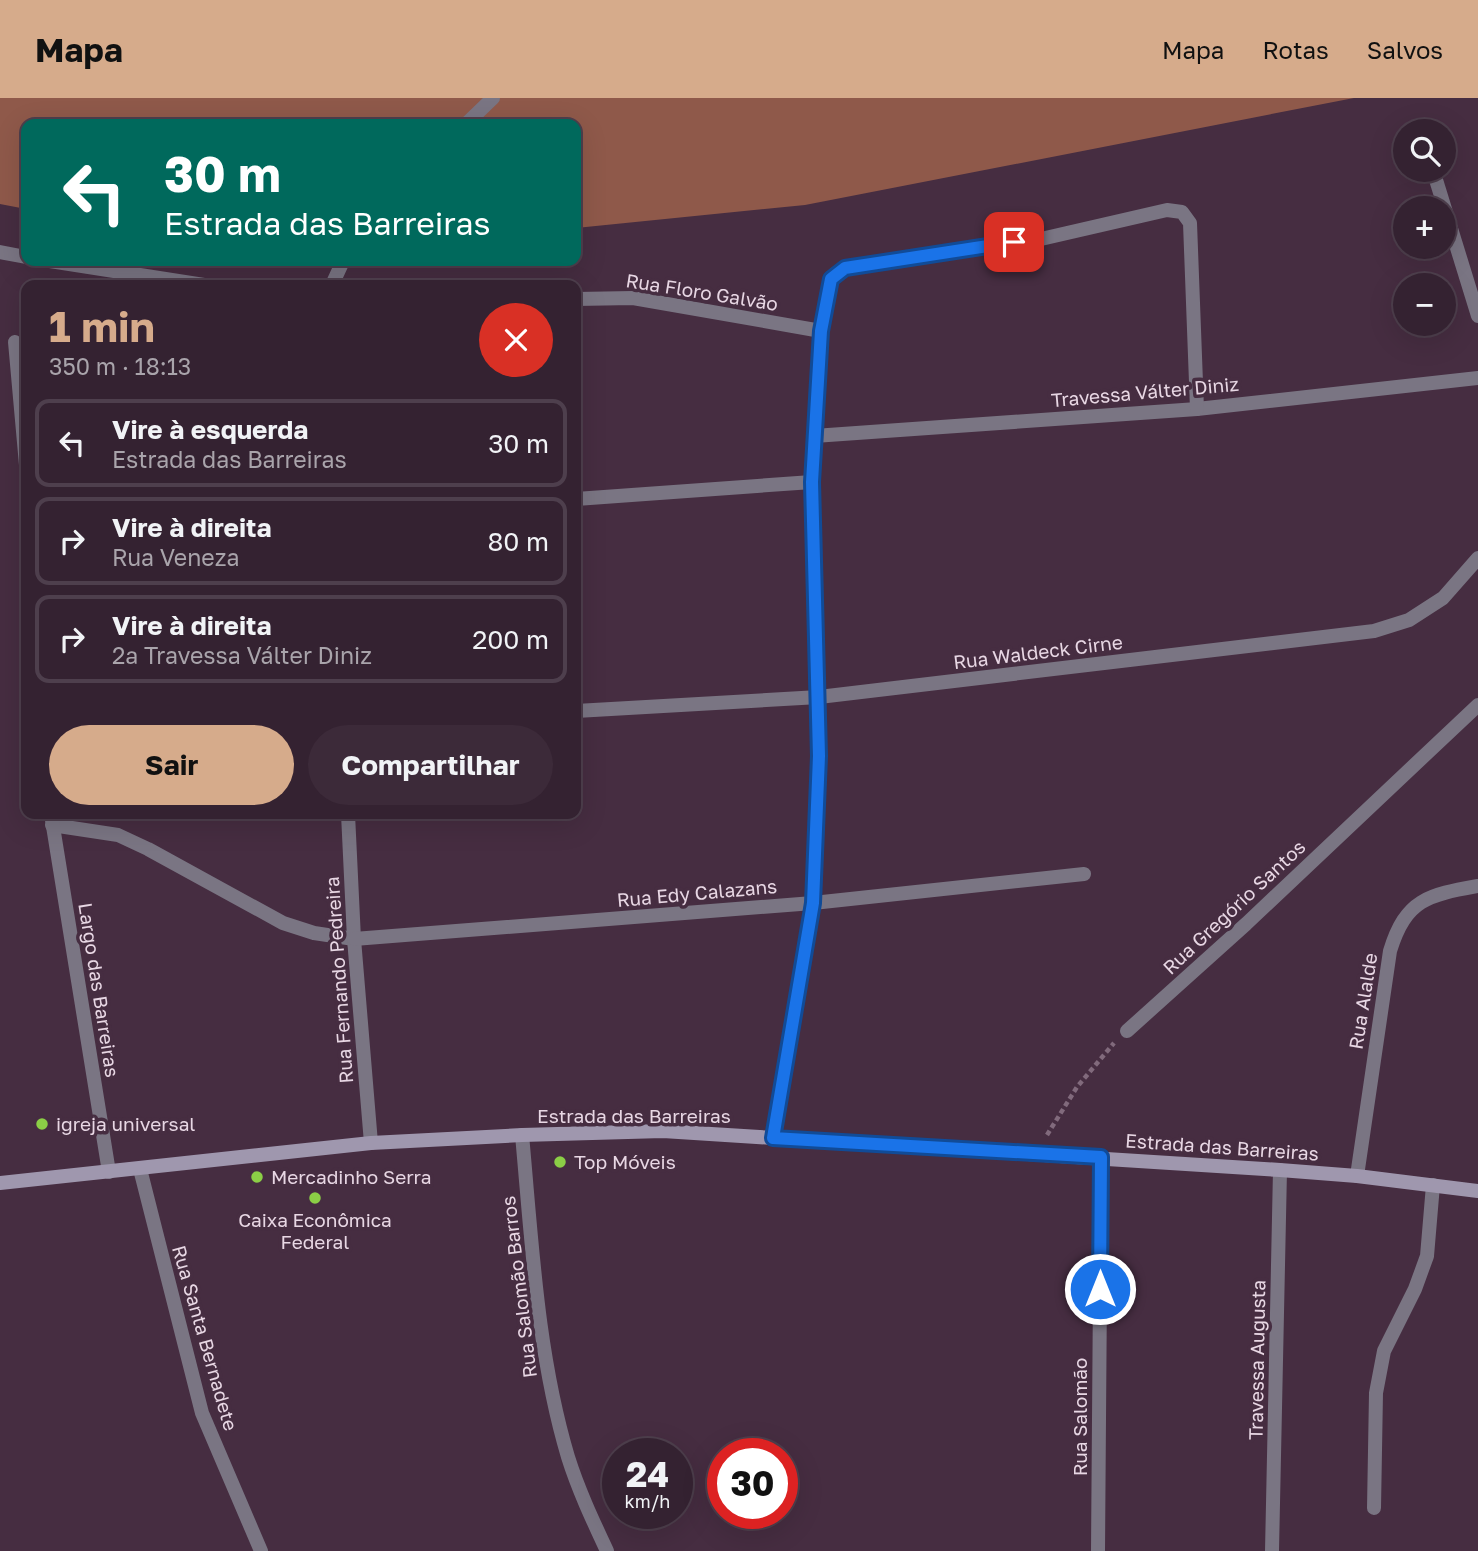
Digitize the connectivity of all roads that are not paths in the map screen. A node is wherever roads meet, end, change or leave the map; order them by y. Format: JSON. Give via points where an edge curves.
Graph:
{"nodes":[{"id":1,"x":493,"y":98,"type":"edge"},
{"id":2,"x":471,"y":119,"type":"edge"},
{"id":3,"x":1437,"y":182,"type":"edge"},
{"id":4,"x":0,"y":252,"type":"edge"},
{"id":5,"x":21,"y":256,"type":"edge"},
{"id":6,"x":82,"y":266,"type":"edge"},
{"id":7,"x":172,"y":280,"type":"edge"},
{"id":8,"x":581,"y":299,"type":"edge"},
{"id":9,"x":1478,"y":316,"type":"edge"},
{"id":10,"x":821,"y":331,"type":"junction"},
{"id":11,"x":15,"y":342,"type":"dead end"},
{"id":12,"x":21,"y":375,"type":"edge"},
{"id":13,"x":1478,"y":378,"type":"edge"},
{"id":14,"x":1197,"y":409,"type":"junction"},
{"id":15,"x":814,"y":436,"type":"junction"},
{"id":16,"x":812,"y":482,"type":"junction"},
{"id":17,"x":581,"y":499,"type":"edge"},
{"id":18,"x":1478,"y":558,"type":"edge"},
{"id":19,"x":819,"y":696,"type":"junction"},
{"id":20,"x":1478,"y":705,"type":"edge"},
{"id":21,"x":581,"y":711,"type":"edge"},
{"id":22,"x":51,"y":819,"type":"edge"},
{"id":23,"x":348,"y":819,"type":"edge"},
{"id":24,"x":1084,"y":874,"type":"dead end"},
{"id":25,"x":1478,"y":886,"type":"edge"},
{"id":26,"x":813,"y":903,"type":"junction"},
{"id":27,"x":354,"y":939,"type":"junction"},
{"id":28,"x":1127,"y":1031,"type":"road end"},
{"id":29,"x":522,"y":1135,"type":"junction"},
{"id":30,"x":773,"y":1138,"type":"junction"},
{"id":31,"x":371,"y":1143,"type":"junction"},
{"id":32,"x":1101,"y":1157,"type":"junction"},
{"id":33,"x":140,"y":1169,"type":"junction"},
{"id":34,"x":1280,"y":1170,"type":"junction"},
{"id":35,"x":109,"y":1172,"type":"junction"},
{"id":36,"x":1357,"y":1176,"type":"junction"},
{"id":37,"x":0,"y":1183,"type":"edge"},
{"id":38,"x":1433,"y":1185,"type":"junction"},
{"id":39,"x":1478,"y":1191,"type":"edge"},
{"id":40,"x":1374,"y":1508,"type":"dead end"},
{"id":41,"x":261,"y":1551,"type":"edge"},
{"id":42,"x":607,"y":1551,"type":"edge"},
{"id":43,"x":1098,"y":1551,"type":"edge"},
{"id":44,"x":1272,"y":1551,"type":"edge"}],
"edges":[{"from":1,"to":2,"type":"street"},
{"from":3,"to":9,"type":"street"},
{"from":4,"to":5,"type":"street"},
{"from":6,"to":7,"type":"street"},
{"from":8,"to":10,"type":"street","name":"Rua Floro Galvão","via":[[633,298]]},
{"from":10,"to":14,"type":"street","via":[[831,279],[845,268],[1041,239],[1167,210],[1182,212],[1190,223]]},
{"from":10,"to":15,"type":"street"},
{"from":11,"to":12,"type":"street"},
{"from":13,"to":14,"type":"street","name":"Travessa Válter Diniz"},
{"from":14,"to":15,"type":"street","name":"Travessa Válter Diniz"},
{"from":15,"to":16,"type":"street"},
{"from":16,"to":17,"type":"street"},
{"from":16,"to":19,"type":"street"},
{"from":18,"to":19,"type":"street","name":"Rua Waldeck Cirne","via":[[1443,598],[1409,620],[1374,631]]},
{"from":19,"to":21,"type":"street","name":"Rua Waldeck Cirne"},
{"from":19,"to":26,"type":"street"},
{"from":20,"to":28,"type":"street","name":"Rua Gregório Santos"},
{"from":22,"to":27,"type":"street","name":"Rua Edy Calazans","via":[[117,835],[283,923]]},
{"from":22,"to":35,"type":"street","name":"Largo das Barreiras"},
{"from":23,"to":27,"type":"street","name":"Rua Fernando Pedreira"},
{"from":24,"to":26,"type":"street","name":"Rua Edy Calazans"},
{"from":25,"to":36,"type":"street","name":"Rua Alalde","via":[[1438,893],[1420,902],[1397,928]]},
{"from":26,"to":27,"type":"street","name":"Rua Edy Calazans"},
{"from":26,"to":30,"type":"street"},
{"from":27,"to":31,"type":"street","name":"Rua Fernando Pedreira"},
{"from":29,"to":30,"type":"main road","name":"Estrada das Barreiras","via":[[663,1131]]},
{"from":29,"to":31,"type":"main road","name":"Estrada das Barreiras"},
{"from":29,"to":42,"type":"street","name":"Rua Salomão Barros","via":[[542,1343],[569,1458]]},
{"from":30,"to":32,"type":"main road","name":"Estrada das Barreiras"},
{"from":31,"to":33,"type":"main road","name":"Estrada das Barreiras"},
{"from":32,"to":34,"type":"main road","name":"Estrada das Barreiras"},
{"from":32,"to":43,"type":"street","name":"Rua Salomão"},
{"from":33,"to":35,"type":"main road","name":"Estrada das Barreiras"},
{"from":33,"to":41,"type":"street","name":"Rua Santa Bernadete","via":[[202,1413]]},
{"from":34,"to":36,"type":"main road","name":"Estrada das Barreiras"},
{"from":34,"to":44,"type":"street","name":"Travessa Augusta"},
{"from":35,"to":37,"type":"main road","name":"Estrada das Barreiras"},
{"from":36,"to":38,"type":"main road","name":"Estrada das Barreiras"},
{"from":38,"to":39,"type":"main road","name":"Estrada das Barreiras"},
{"from":38,"to":40,"type":"street","via":[[1427,1256],[1384,1351],[1376,1393]]}]}
